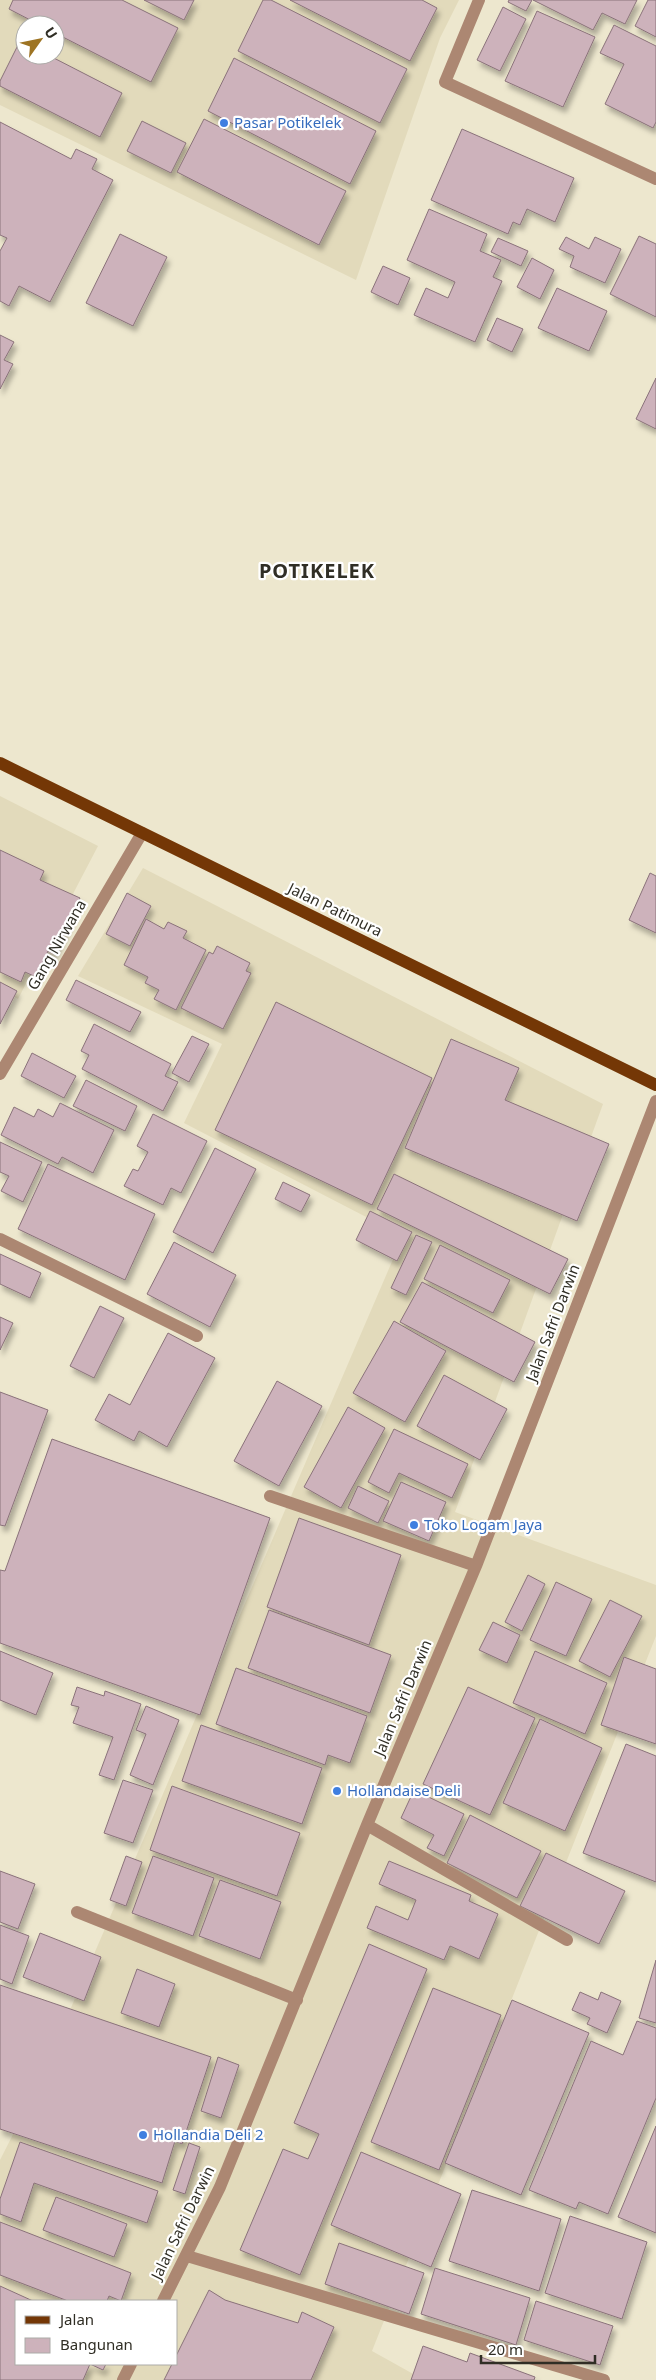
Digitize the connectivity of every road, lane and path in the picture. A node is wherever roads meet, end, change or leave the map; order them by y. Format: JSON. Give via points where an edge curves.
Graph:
{"nodes":[{"id":1,"x":479,"y":0,"type":"edge"},
{"id":2,"x":656,"y":179,"type":"edge"},
{"id":3,"x":0,"y":763,"type":"edge"},
{"id":4,"x":142,"y":833,"type":"junction"},
{"id":5,"x":0,"y":1074,"type":"edge"},
{"id":6,"x":656,"y":1085,"type":"edge"},
{"id":7,"x":656,"y":1101,"type":"edge"},
{"id":8,"x":0,"y":1239,"type":"edge"},
{"id":9,"x":197,"y":1336,"type":"dead end"},
{"id":10,"x":270,"y":1496,"type":"dead end"},
{"id":11,"x":476,"y":1566,"type":"junction"},
{"id":12,"x":367,"y":1825,"type":"junction"},
{"id":13,"x":77,"y":1912,"type":"dead end"},
{"id":14,"x":567,"y":1940,"type":"dead end"},
{"id":15,"x":297,"y":2000,"type":"junction"},
{"id":16,"x":186,"y":2256,"type":"junction"},
{"id":17,"x":164,"y":2300,"type":"edge"},
{"id":18,"x":130,"y":2365,"type":"edge"},
{"id":19,"x":123,"y":2380,"type":"edge"},
{"id":20,"x":604,"y":2380,"type":"edge"}],
"edges":[{"from":1,"to":2,"type":"street","via":[[445,82]]},
{"from":3,"to":4,"type":"main road","name":"Jalan Patimura"},
{"from":4,"to":5,"type":"street","name":"Gang Nirwana"},
{"from":4,"to":6,"type":"main road","name":"Jalan Patimura"},
{"from":7,"to":11,"type":"street","name":"Jalan Safri Darwin"},
{"from":8,"to":9,"type":"street"},
{"from":10,"to":11,"type":"street"},
{"from":11,"to":12,"type":"street","name":"Jalan Safri Darwin"},
{"from":12,"to":14,"type":"street"},
{"from":12,"to":15,"type":"street","name":"Jalan Safri Darwin"},
{"from":13,"to":15,"type":"street"},
{"from":15,"to":16,"type":"street","name":"Jalan Safri Darwin","via":[[220,2187]]},
{"from":16,"to":17,"type":"street","name":"Jalan Safri Darwin"},
{"from":16,"to":20,"type":"street"},
{"from":18,"to":19,"type":"street"}]}
